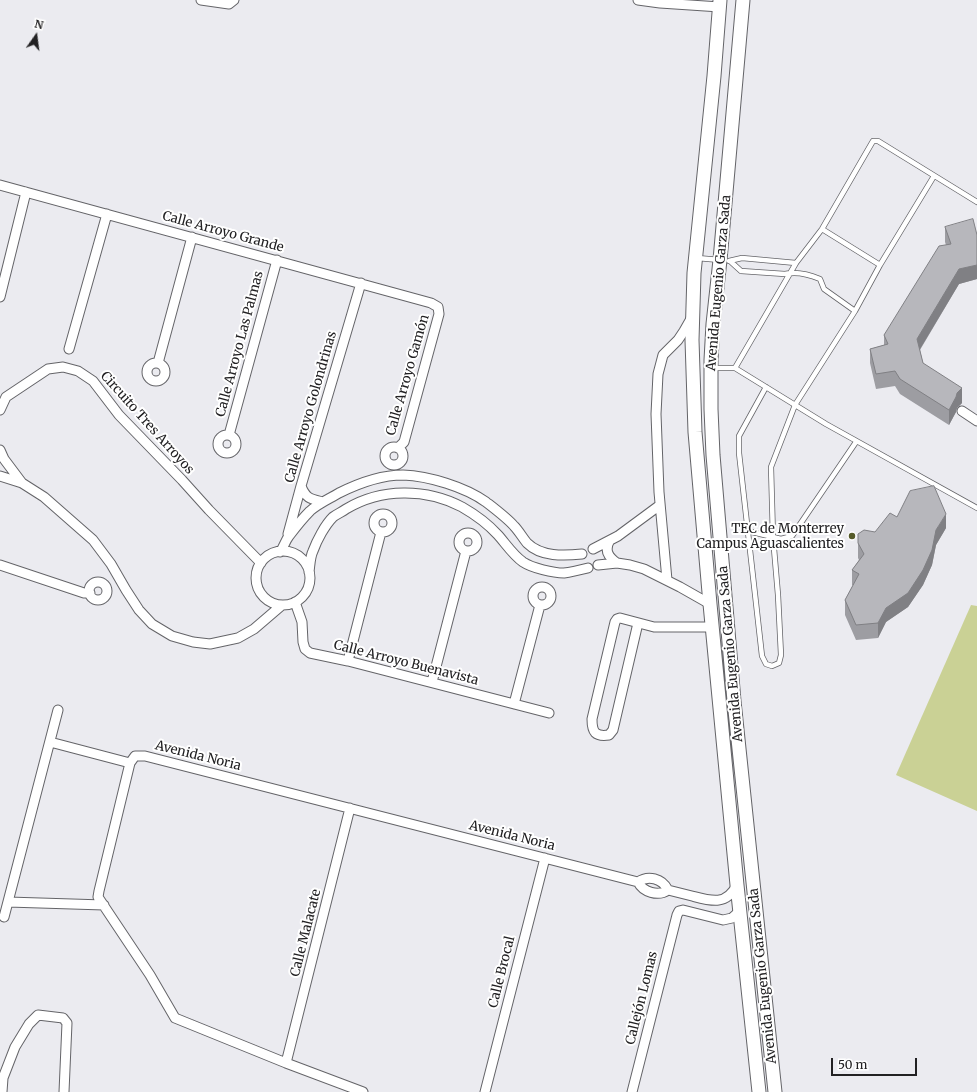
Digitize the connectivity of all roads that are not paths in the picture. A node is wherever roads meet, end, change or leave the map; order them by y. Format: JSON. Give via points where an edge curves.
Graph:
{"nodes":[{"id":1,"x":201,"y":0,"type":"edge"},
{"id":2,"x":234,"y":0,"type":"edge"},
{"id":3,"x":638,"y":0,"type":"edge"},
{"id":4,"x":743,"y":0,"type":"edge"},
{"id":5,"x":720,"y":3,"type":"edge"},
{"id":6,"x":934,"y":176,"type":"junction"},
{"id":7,"x":0,"y":185,"type":"edge"},
{"id":8,"x":26,"y":192,"type":"junction"},
{"id":9,"x":977,"y":202,"type":"edge"},
{"id":10,"x":107,"y":214,"type":"junction"},
{"id":11,"x":822,"y":229,"type":"junction"},
{"id":12,"x":192,"y":237,"type":"junction"},
{"id":13,"x":696,"y":258,"type":"junction"},
{"id":14,"x":277,"y":260,"type":"junction"},
{"id":15,"x":725,"y":260,"type":"junction"},
{"id":16,"x":796,"y":264,"type":"junction"},
{"id":17,"x":880,"y":265,"type":"junction"},
{"id":18,"x":790,"y":273,"type":"junction"},
{"id":19,"x":361,"y":283,"type":"junction"},
{"id":20,"x":0,"y":297,"type":"edge"},
{"id":21,"x":438,"y":307,"type":"joint"},
{"id":22,"x":855,"y":311,"type":"junction"},
{"id":23,"x":692,"y":315,"type":"junction"},
{"id":24,"x":69,"y":349,"type":"dead end"},
{"id":25,"x":158,"y":363,"type":"dead end"},
{"id":26,"x":711,"y":368,"type":"junction"},
{"id":27,"x":735,"y":368,"type":"junction"},
{"id":28,"x":766,"y":387,"type":"junction"},
{"id":29,"x":0,"y":390,"type":"edge"},
{"id":30,"x":6,"y":397,"type":"junction"},
{"id":31,"x":795,"y":405,"type":"junction"},
{"id":32,"x":0,"y":410,"type":"edge"},
{"id":33,"x":962,"y":411,"type":"dead end"},
{"id":34,"x":977,"y":421,"type":"edge"},
{"id":35,"x":229,"y":435,"type":"dead end"},
{"id":36,"x":856,"y":442,"type":"junction"},
{"id":37,"x":398,"y":448,"type":"dead end"},
{"id":38,"x":0,"y":450,"type":"edge"},
{"id":39,"x":0,"y":476,"type":"edge"},
{"id":40,"x":22,"y":483,"type":"junction"},
{"id":41,"x":301,"y":486,"type":"junction"},
{"id":42,"x":323,"y":502,"type":"junction"},
{"id":43,"x":660,"y":505,"type":"junction"},
{"id":44,"x":977,"y":508,"type":"edge"},
{"id":45,"x":748,"y":531,"type":"junction"},
{"id":46,"x":381,"y":532,"type":"dead end"},
{"id":47,"x":772,"y":537,"type":"junction"},
{"id":48,"x":288,"y":538,"type":"junction"},
{"id":49,"x":610,"y":540,"type":"junction"},
{"id":50,"x":593,"y":550,"type":"dead end"},
{"id":51,"x":466,"y":551,"type":"dead end"},
{"id":52,"x":280,"y":552,"type":"junction"},
{"id":53,"x":582,"y":554,"type":"dead end"},
{"id":54,"x":260,"y":563,"type":"junction"},
{"id":55,"x":617,"y":563,"type":"junction"},
{"id":56,"x":0,"y":565,"type":"edge"},
{"id":57,"x":598,"y":565,"type":"dead end"},
{"id":58,"x":588,"y":568,"type":"dead end"},
{"id":59,"x":309,"y":572,"type":"junction"},
{"id":60,"x":667,"y":580,"type":"junction"},
{"id":61,"x":90,"y":593,"type":"dead end"},
{"id":62,"x":295,"y":602,"type":"junction"},
{"id":63,"x":710,"y":604,"type":"junction"},
{"id":64,"x":282,"y":605,"type":"junction"},
{"id":65,"x":540,"y":605,"type":"dead end"},
{"id":66,"x":638,"y":623,"type":"junction"},
{"id":67,"x":712,"y":627,"type":"junction"},
{"id":68,"x":348,"y":661,"type":"junction"},
{"id":69,"x":432,"y":682,"type":"junction"},
{"id":70,"x":514,"y":704,"type":"junction"},
{"id":71,"x":58,"y":710,"type":"dead end"},
{"id":72,"x":549,"y":712,"type":"dead end"},
{"id":73,"x":50,"y":742,"type":"junction"},
{"id":74,"x":130,"y":762,"type":"junction"},
{"id":75,"x":350,"y":808,"type":"junction"},
{"id":76,"x":545,"y":858,"type":"junction"},
{"id":77,"x":638,"y":882,"type":"junction"},
{"id":78,"x":737,"y":885,"type":"junction"},
{"id":79,"x":668,"y":890,"type":"junction"},
{"id":80,"x":8,"y":902,"type":"junction"},
{"id":81,"x":104,"y":905,"type":"junction"},
{"id":82,"x":740,"y":911,"type":"junction"},
{"id":83,"x":4,"y":917,"type":"dead end"},
{"id":84,"x":286,"y":1063,"type":"junction"},
{"id":85,"x":2,"y":1092,"type":"edge"},
{"id":86,"x":64,"y":1092,"type":"edge"},
{"id":87,"x":363,"y":1092,"type":"edge"},
{"id":88,"x":485,"y":1092,"type":"edge"},
{"id":89,"x":632,"y":1092,"type":"edge"},
{"id":90,"x":759,"y":1092,"type":"edge"},
{"id":91,"x":775,"y":1092,"type":"edge"}],
"edges":[{"from":1,"to":2,"type":"street","via":[[229,4]]},
{"from":3,"to":5,"type":"street","via":[[660,3]]},
{"from":4,"to":15,"type":"main road","name":"Avenida Eugenio Garza Sada"},
{"from":5,"to":13,"type":"main road","name":"Avenida Eugenio Garza Sada"},
{"from":6,"to":9,"type":"lane"},
{"from":6,"to":11,"type":"lane","via":[[878,141],[873,141]]},
{"from":6,"to":17,"type":"lane"},
{"from":7,"to":8,"type":"street","name":"Calle Arroyo Grande"},
{"from":8,"to":10,"type":"street","name":"Calle Arroyo Grande"},
{"from":8,"to":20,"type":"street"},
{"from":10,"to":12,"type":"street","name":"Calle Arroyo Grande"},
{"from":10,"to":24,"type":"street"},
{"from":11,"to":16,"type":"lane"},
{"from":11,"to":17,"type":"lane"},
{"from":12,"to":14,"type":"street","name":"Calle Arroyo Grande"},
{"from":12,"to":25,"type":"street"},
{"from":13,"to":15,"type":"lane"},
{"from":13,"to":23,"type":"main road","name":"Avenida Eugenio Garza Sada"},
{"from":14,"to":19,"type":"street","name":"Calle Arroyo Grande"},
{"from":14,"to":35,"type":"street","name":"Calle Arroyo Las Palmas"},
{"from":15,"to":16,"type":"lane","via":[[742,258]]},
{"from":15,"to":18,"type":"lane","via":[[741,271]]},
{"from":15,"to":26,"type":"main road","name":"Avenida Eugenio Garza Sada","via":[[713,324]]},
{"from":16,"to":18,"type":"lane"},
{"from":17,"to":22,"type":"lane"},
{"from":18,"to":22,"type":"lane","via":[[807,274],[820,279],[824,289]]},
{"from":18,"to":27,"type":"lane"},
{"from":19,"to":21,"type":"street","name":"Calle Arroyo Grande","via":[[432,303]]},
{"from":19,"to":41,"type":"street","name":"Calle Arroyo Golondrinas"},
{"from":21,"to":37,"type":"street","name":"Calle Arroyo Gamón","via":[[439,314],[404,442]]},
{"from":22,"to":31,"type":"lane"},
{"from":23,"to":43,"type":"street","via":[[678,340],[662,355],[658,374],[656,414]]},
{"from":23,"to":63,"type":"main road","name":"Avenida Eugenio Garza Sada","via":[[695,432]]},
{"from":26,"to":27,"type":"lane"},
{"from":26,"to":91,"type":"main road","name":"Avenida Eugenio Garza Sada","via":[[713,455],[734,701]]},
{"from":27,"to":28,"type":"lane"},
{"from":28,"to":31,"type":"lane"},
{"from":28,"to":45,"type":"lane","via":[[739,436]]},
{"from":29,"to":30,"type":"street"},
{"from":30,"to":32,"type":"street"},
{"from":30,"to":54,"type":"street","name":"Circuito Tres Arroyos","via":[[48,368],[63,367],[78,371],[93,381],[119,415]]},
{"from":31,"to":36,"type":"lane"},
{"from":31,"to":47,"type":"lane","via":[[771,467]]},
{"from":33,"to":34,"type":"street"},
{"from":36,"to":44,"type":"lane"},
{"from":36,"to":47,"type":"lane","via":[[792,536],[781,539]]},
{"from":38,"to":40,"type":"street"},
{"from":39,"to":40,"type":"street"},
{"from":40,"to":64,"type":"street","via":[[44,497],[93,540],[140,610],[152,624],[172,636],[210,644],[238,638],[254,629]]},
{"from":41,"to":42,"type":"street","via":[[310,498]]},
{"from":41,"to":48,"type":"street","name":"Calle Arroyo Golondrinas"},
{"from":42,"to":48,"type":"street","via":[[310,511]]},
{"from":42,"to":53,"type":"street","via":[[345,490],[376,479],[402,475],[429,478],[458,487],[485,502],[513,525],[528,544],[540,551],[569,556]]},
{"from":43,"to":49,"type":"street"},
{"from":43,"to":60,"type":"street"},
{"from":45,"to":47,"type":"lane"},
{"from":45,"to":47,"type":"lane","via":[[762,656],[766,664],[772,666],[779,663],[781,655]]},
{"from":46,"to":68,"type":"street"},
{"from":48,"to":52,"type":"street"},
{"from":49,"to":50,"type":"street"},
{"from":49,"to":55,"type":"street","via":[[606,549],[610,559]]},
{"from":51,"to":69,"type":"street"},
{"from":52,"to":54,"type":"street"},
{"from":52,"to":59,"type":"street","via":[[298,557],[305,563]]},
{"from":54,"to":64,"type":"street","via":[[256,576],[260,593],[266,600]]},
{"from":55,"to":57,"type":"street"},
{"from":55,"to":60,"type":"street","via":[[644,569]]},
{"from":56,"to":61,"type":"street"},
{"from":58,"to":59,"type":"street","via":[[564,573],[545,570],[523,562],[484,521],[462,507],[414,492],[390,493],[358,502],[333,517],[321,533],[312,552]]},
{"from":59,"to":62,"type":"street","via":[[309,585],[305,594]]},
{"from":60,"to":63,"type":"street"},
{"from":62,"to":64,"type":"street"},
{"from":62,"to":68,"type":"street","name":"Calle Arroyo Buenavista","via":[[302,622],[305,649],[310,653]]},
{"from":63,"to":67,"type":"main road","name":"Avenida Eugenio Garza Sada"},
{"from":65,"to":70,"type":"street"},
{"from":66,"to":66,"type":"street","via":[[613,730],[608,735],[601,736],[592,727],[592,719],[615,622],[620,618]]},
{"from":66,"to":67,"type":"street","via":[[654,627]]},
{"from":67,"to":78,"type":"main road","name":"Avenida Eugenio Garza Sada"},
{"from":68,"to":69,"type":"street","name":"Calle Arroyo Buenavista"},
{"from":69,"to":70,"type":"street","name":"Calle Arroyo Buenavista"},
{"from":70,"to":72,"type":"street","name":"Calle Arroyo Buenavista"},
{"from":71,"to":73,"type":"street"},
{"from":73,"to":74,"type":"street"},
{"from":73,"to":80,"type":"street"},
{"from":74,"to":75,"type":"street","name":"Avenida Noria","via":[[135,756],[145,756]]},
{"from":74,"to":81,"type":"street","via":[[98,891],[98,897]]},
{"from":75,"to":76,"type":"street","name":"Avenida Noria"},
{"from":75,"to":84,"type":"street","name":"Calle Malacate"},
{"from":76,"to":77,"type":"street","name":"Avenida Noria"},
{"from":76,"to":88,"type":"street","name":"Calle Brocal"},
{"from":77,"to":79,"type":"street","name":"Avenida Noria","via":[[648,892],[661,893]]},
{"from":77,"to":79,"type":"street","name":"Avenida Noria","via":[[652,878],[664,883]]},
{"from":78,"to":79,"type":"street","name":"Avenida Noria","via":[[731,894],[716,901]]},
{"from":78,"to":82,"type":"main road","name":"Avenida Eugenio Garza Sada"},
{"from":80,"to":81,"type":"street"},
{"from":80,"to":83,"type":"street"},
{"from":81,"to":84,"type":"street","via":[[175,1018]]},
{"from":82,"to":89,"type":"street","name":"Callejón Lomas","via":[[732,918],[723,920],[679,911]]},
{"from":82,"to":90,"type":"main road","name":"Avenida Eugenio Garza Sada"},
{"from":84,"to":87,"type":"street"},
{"from":85,"to":86,"type":"street","via":[[3,1078],[15,1047],[29,1024],[38,1015],[63,1018],[67,1023]]}]}
